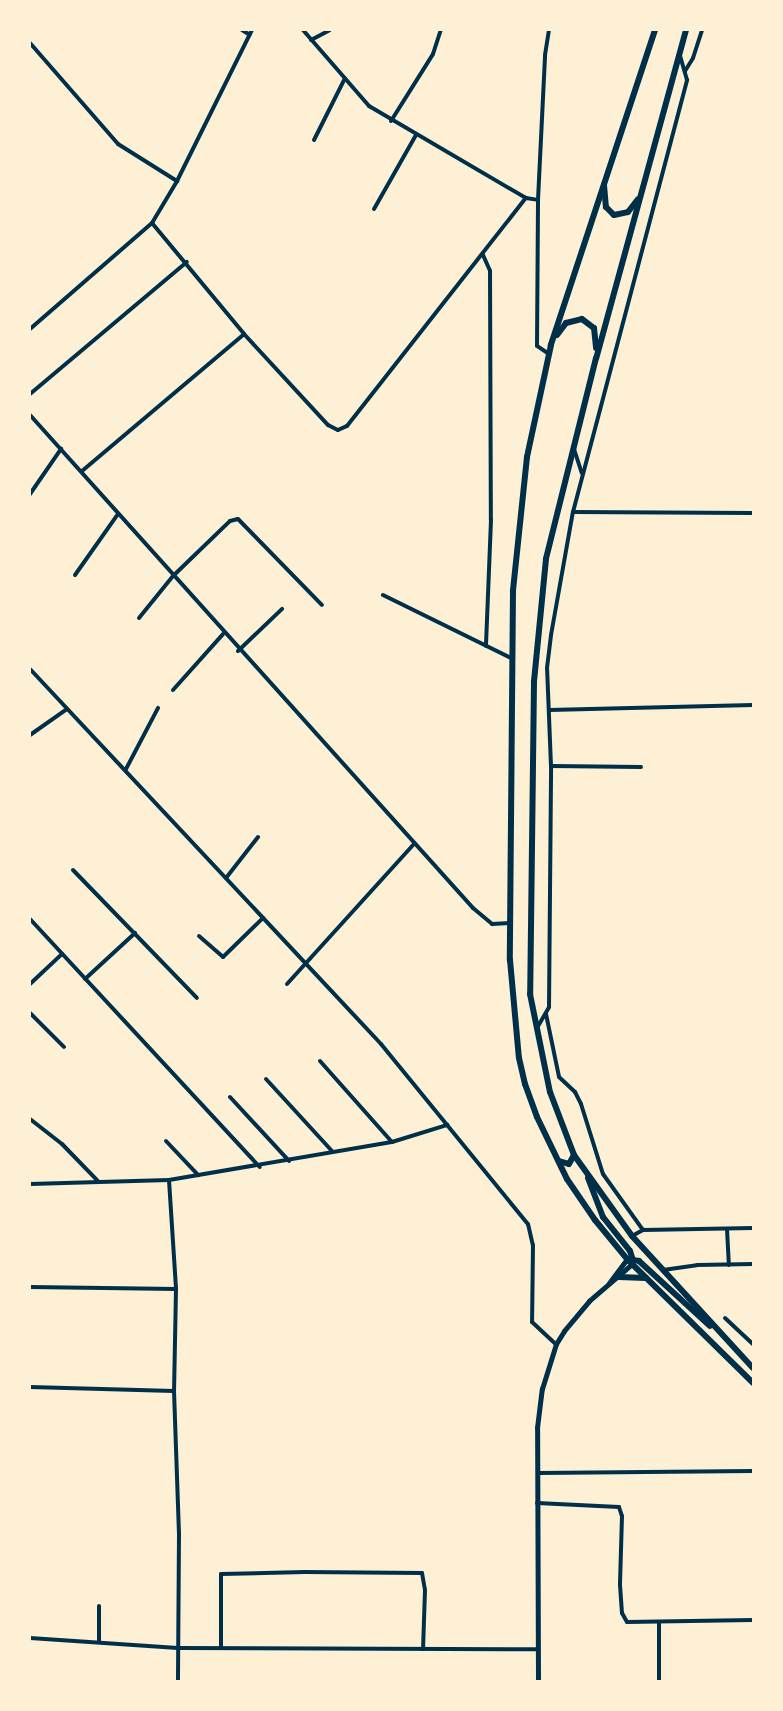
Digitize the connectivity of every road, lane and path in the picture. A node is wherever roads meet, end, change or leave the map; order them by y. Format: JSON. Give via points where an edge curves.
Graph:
{"nodes":[{"id":1,"x":242,"y":30,"type":"edge"},
{"id":2,"x":303,"y":30,"type":"edge"},
{"id":3,"x":330,"y":30,"type":"edge"},
{"id":4,"x":441,"y":30,"type":"edge"},
{"id":5,"x":549,"y":30,"type":"edge"},
{"id":6,"x":655,"y":30,"type":"edge"},
{"id":7,"x":686,"y":30,"type":"edge"},
{"id":8,"x":702,"y":30,"type":"edge"},
{"id":9,"x":251,"y":32,"type":"edge"},
{"id":10,"x":311,"y":40,"type":"junction"},
{"id":11,"x":30,"y":43,"type":"edge"},
{"id":12,"x":679,"y":54,"type":"junction"},
{"id":13,"x":685,"y":71,"type":"junction"},
{"id":14,"x":345,"y":78,"type":"junction"},
{"id":15,"x":391,"y":121,"type":"junction"},
{"id":16,"x":416,"y":135,"type":"junction"},
{"id":17,"x":314,"y":140,"type":"dead end"},
{"id":18,"x":604,"y":180,"type":"junction"},
{"id":19,"x":177,"y":181,"type":"junction"},
{"id":20,"x":643,"y":189,"type":"junction"},
{"id":21,"x":526,"y":198,"type":"junction"},
{"id":22,"x":538,"y":200,"type":"junction"},
{"id":23,"x":374,"y":209,"type":"dead end"},
{"id":24,"x":152,"y":223,"type":"junction"},
{"id":25,"x":483,"y":255,"type":"junction"},
{"id":26,"x":187,"y":262,"type":"junction"},
{"id":27,"x":30,"y":329,"type":"edge"},
{"id":28,"x":244,"y":334,"type":"junction"},
{"id":29,"x":551,"y":345,"type":"junction"},
{"id":30,"x":549,"y":354,"type":"junction"},
{"id":31,"x":596,"y":358,"type":"junction"},
{"id":32,"x":30,"y":394,"type":"edge"},
{"id":33,"x":30,"y":415,"type":"edge"},
{"id":34,"x":574,"y":447,"type":"junction"},
{"id":35,"x":61,"y":449,"type":"junction"},
{"id":36,"x":82,"y":472,"type":"junction"},
{"id":37,"x":582,"y":475,"type":"junction"},
{"id":38,"x":30,"y":494,"type":"edge"},
{"id":39,"x":573,"y":512,"type":"junction"},
{"id":40,"x":753,"y":513,"type":"edge"},
{"id":41,"x":118,"y":514,"type":"junction"},
{"id":42,"x":75,"y":574,"type":"dead end"},
{"id":43,"x":172,"y":576,"type":"junction"},
{"id":44,"x":383,"y":595,"type":"dead end"},
{"id":45,"x":322,"y":605,"type":"dead end"},
{"id":46,"x":282,"y":609,"type":"dead end"},
{"id":47,"x":139,"y":618,"type":"dead end"},
{"id":48,"x":223,"y":634,"type":"junction"},
{"id":49,"x":486,"y":646,"type":"junction"},
{"id":50,"x":238,"y":650,"type":"junction"},
{"id":51,"x":513,"y":659,"type":"junction"},
{"id":52,"x":30,"y":669,"type":"edge"},
{"id":53,"x":173,"y":690,"type":"dead end"},
{"id":54,"x":753,"y":704,"type":"edge"},
{"id":55,"x":158,"y":708,"type":"dead end"},
{"id":56,"x":67,"y":709,"type":"junction"},
{"id":57,"x":549,"y":710,"type":"junction"},
{"id":58,"x":30,"y":735,"type":"edge"},
{"id":59,"x":551,"y":766,"type":"junction"},
{"id":60,"x":641,"y":767,"type":"dead end"},
{"id":61,"x":126,"y":769,"type":"junction"},
{"id":62,"x":258,"y":837,"type":"dead end"},
{"id":63,"x":415,"y":844,"type":"junction"},
{"id":64,"x":72,"y":870,"type":"dead end"},
{"id":65,"x":226,"y":878,"type":"junction"},
{"id":66,"x":263,"y":918,"type":"junction"},
{"id":67,"x":30,"y":919,"type":"edge"},
{"id":68,"x":510,"y":923,"type":"junction"},
{"id":69,"x":135,"y":933,"type":"junction"},
{"id":70,"x":199,"y":936,"type":"dead end"},
{"id":71,"x":62,"y":954,"type":"junction"},
{"id":72,"x":308,"y":965,"type":"junction"},
{"id":73,"x":85,"y":979,"type":"junction"},
{"id":74,"x":30,"y":984,"type":"edge"},
{"id":75,"x":287,"y":984,"type":"dead end"},
{"id":76,"x":197,"y":998,"type":"dead end"},
{"id":77,"x":30,"y":1013,"type":"edge"},
{"id":78,"x":546,"y":1014,"type":"junction"},
{"id":79,"x":536,"y":1030,"type":"junction"},
{"id":80,"x":64,"y":1047,"type":"dead end"},
{"id":81,"x":320,"y":1061,"type":"dead end"},
{"id":82,"x":266,"y":1079,"type":"dead end"},
{"id":83,"x":230,"y":1097,"type":"dead end"},
{"id":84,"x":30,"y":1119,"type":"edge"},
{"id":85,"x":447,"y":1125,"type":"junction"},
{"id":86,"x":166,"y":1141,"type":"dead end"},
{"id":87,"x":392,"y":1142,"type":"junction"},
{"id":88,"x":332,"y":1151,"type":"junction"},
{"id":89,"x":574,"y":1155,"type":"junction"},
{"id":90,"x":558,"y":1160,"type":"junction"},
{"id":91,"x":289,"y":1161,"type":"junction"},
{"id":92,"x":260,"y":1167,"type":"junction"},
{"id":93,"x":586,"y":1172,"type":"junction"},
{"id":94,"x":198,"y":1175,"type":"junction"},
{"id":95,"x":169,"y":1180,"type":"junction"},
{"id":96,"x":98,"y":1181,"type":"junction"},
{"id":97,"x":30,"y":1184,"type":"edge"},
{"id":98,"x":753,"y":1228,"type":"edge"},
{"id":99,"x":728,"y":1229,"type":"junction"},
{"id":100,"x":643,"y":1230,"type":"junction"},
{"id":101,"x":632,"y":1236,"type":"junction"},
{"id":102,"x":631,"y":1260,"type":"junction"},
{"id":103,"x":753,"y":1264,"type":"edge"},
{"id":104,"x":728,"y":1265,"type":"junction"},
{"id":105,"x":663,"y":1270,"type":"junction"},
{"id":106,"x":619,"y":1277,"type":"junction"},
{"id":107,"x":646,"y":1278,"type":"junction"},
{"id":108,"x":606,"y":1286,"type":"junction"},
{"id":109,"x":30,"y":1287,"type":"edge"},
{"id":110,"x":176,"y":1289,"type":"junction"},
{"id":111,"x":725,"y":1318,"type":"dead end"},
{"id":112,"x":729,"y":1343,"type":"junction"},
{"id":113,"x":556,"y":1344,"type":"junction"},
{"id":114,"x":753,"y":1344,"type":"edge"},
{"id":115,"x":753,"y":1368,"type":"edge"},
{"id":116,"x":753,"y":1383,"type":"edge"},
{"id":117,"x":30,"y":1387,"type":"edge"},
{"id":118,"x":174,"y":1391,"type":"junction"},
{"id":119,"x":753,"y":1471,"type":"edge"},
{"id":120,"x":538,"y":1472,"type":"junction"},
{"id":121,"x":537,"y":1503,"type":"junction"},
{"id":122,"x":99,"y":1606,"type":"dead end"},
{"id":123,"x":753,"y":1620,"type":"edge"},
{"id":124,"x":659,"y":1622,"type":"junction"},
{"id":125,"x":30,"y":1638,"type":"edge"},
{"id":126,"x":99,"y":1642,"type":"junction"},
{"id":127,"x":178,"y":1648,"type":"junction"},
{"id":128,"x":221,"y":1648,"type":"junction"},
{"id":129,"x":423,"y":1648,"type":"junction"},
{"id":130,"x":538,"y":1649,"type":"junction"},
{"id":131,"x":178,"y":1681,"type":"edge"},
{"id":132,"x":538,"y":1681,"type":"edge"},
{"id":133,"x":658,"y":1681,"type":"edge"}],
"edges":[{"from":1,"to":9,"type":"street"},
{"from":2,"to":10,"type":"street"},
{"from":3,"to":10,"type":"street"},
{"from":4,"to":15,"type":"street","via":[[433,54]]},
{"from":5,"to":22,"type":"street"},
{"from":6,"to":18,"type":"highway"},
{"from":7,"to":12,"type":"highway"},
{"from":8,"to":13,"type":"street"},
{"from":9,"to":19,"type":"street"},
{"from":10,"to":14,"type":"street"},
{"from":11,"to":19,"type":"street","via":[[118,144]]},
{"from":12,"to":13,"type":"street"},
{"from":12,"to":20,"type":"highway"},
{"from":13,"to":37,"type":"street","via":[[687,80]]},
{"from":14,"to":15,"type":"street","via":[[369,106]]},
{"from":14,"to":17,"type":"street"},
{"from":15,"to":16,"type":"street"},
{"from":16,"to":21,"type":"street"},
{"from":16,"to":23,"type":"street"},
{"from":18,"to":20,"type":"highway","via":[[606,207],[614,214],[628,212]]},
{"from":18,"to":29,"type":"highway"},
{"from":19,"to":24,"type":"street"},
{"from":20,"to":31,"type":"highway"},
{"from":21,"to":22,"type":"street"},
{"from":21,"to":25,"type":"street"},
{"from":22,"to":30,"type":"street","via":[[537,346]]},
{"from":24,"to":26,"type":"street"},
{"from":24,"to":27,"type":"street"},
{"from":25,"to":28,"type":"street","via":[[343,429],[328,425]]},
{"from":25,"to":49,"type":"street","via":[[490,271],[491,520]]},
{"from":26,"to":28,"type":"street"},
{"from":26,"to":32,"type":"street"},
{"from":28,"to":36,"type":"street"},
{"from":29,"to":30,"type":"highway"},
{"from":29,"to":31,"type":"highway","via":[[566,323],[582,319],[596,334]]},
{"from":30,"to":51,"type":"highway","via":[[520,504],[513,591]]},
{"from":31,"to":34,"type":"highway"},
{"from":33,"to":35,"type":"street"},
{"from":34,"to":37,"type":"street"},
{"from":34,"to":79,"type":"highway","via":[[556,508],[546,559],[534,674],[530,957]]},
{"from":35,"to":36,"type":"street"},
{"from":35,"to":38,"type":"street"},
{"from":36,"to":41,"type":"street"},
{"from":37,"to":39,"type":"street"},
{"from":39,"to":40,"type":"street"},
{"from":39,"to":57,"type":"street","via":[[551,635]]},
{"from":41,"to":42,"type":"street"},
{"from":41,"to":43,"type":"street"},
{"from":43,"to":45,"type":"street","via":[[230,521],[238,519]]},
{"from":43,"to":47,"type":"street"},
{"from":43,"to":48,"type":"street"},
{"from":44,"to":49,"type":"street"},
{"from":46,"to":50,"type":"street"},
{"from":48,"to":50,"type":"street"},
{"from":48,"to":53,"type":"street"},
{"from":49,"to":51,"type":"street"},
{"from":50,"to":63,"type":"street"},
{"from":51,"to":68,"type":"highway"},
{"from":52,"to":56,"type":"street"},
{"from":54,"to":57,"type":"street"},
{"from":55,"to":61,"type":"street"},
{"from":56,"to":58,"type":"street"},
{"from":56,"to":61,"type":"street"},
{"from":57,"to":59,"type":"street"},
{"from":59,"to":60,"type":"street"},
{"from":59,"to":78,"type":"street","via":[[549,1007]]},
{"from":61,"to":65,"type":"street"},
{"from":62,"to":65,"type":"street"},
{"from":63,"to":68,"type":"street","via":[[486,921],[503,926]]},
{"from":63,"to":72,"type":"street"},
{"from":64,"to":69,"type":"street"},
{"from":65,"to":66,"type":"street"},
{"from":66,"to":70,"type":"street","via":[[223,957]]},
{"from":66,"to":72,"type":"street"},
{"from":67,"to":71,"type":"street"},
{"from":68,"to":90,"type":"highway","via":[[519,1058],[537,1117]]},
{"from":69,"to":73,"type":"street"},
{"from":69,"to":76,"type":"street"},
{"from":71,"to":73,"type":"street"},
{"from":71,"to":74,"type":"street"},
{"from":72,"to":75,"type":"street"},
{"from":72,"to":85,"type":"street","via":[[381,1044]]},
{"from":73,"to":92,"type":"street"},
{"from":77,"to":80,"type":"street"},
{"from":78,"to":79,"type":"street"},
{"from":78,"to":100,"type":"street","via":[[559,1077],[575,1092],[581,1104],[603,1174]]},
{"from":79,"to":89,"type":"highway","via":[[550,1092]]},
{"from":81,"to":87,"type":"street"},
{"from":82,"to":88,"type":"street"},
{"from":83,"to":91,"type":"street"},
{"from":84,"to":96,"type":"street","via":[[62,1144]]},
{"from":85,"to":87,"type":"street"},
{"from":85,"to":113,"type":"street","via":[[528,1224],[533,1245],[532,1322]]},
{"from":86,"to":94,"type":"street"},
{"from":87,"to":88,"type":"street"},
{"from":88,"to":91,"type":"street"},
{"from":89,"to":90,"type":"highway","via":[[569,1164]]},
{"from":89,"to":93,"type":"highway"},
{"from":90,"to":102,"type":"highway","via":[[578,1198]]},
{"from":91,"to":92,"type":"street"},
{"from":92,"to":94,"type":"street"},
{"from":93,"to":101,"type":"highway"},
{"from":93,"to":102,"type":"highway","via":[[603,1217]]},
{"from":94,"to":95,"type":"street"},
{"from":95,"to":96,"type":"street"},
{"from":95,"to":110,"type":"street"},
{"from":96,"to":97,"type":"street"},
{"from":98,"to":99,"type":"street"},
{"from":99,"to":100,"type":"street"},
{"from":99,"to":104,"type":"street"},
{"from":100,"to":101,"type":"street"},
{"from":101,"to":105,"type":"highway"},
{"from":102,"to":106,"type":"street"},
{"from":102,"to":107,"type":"highway"},
{"from":102,"to":108,"type":"street"},
{"from":102,"to":112,"type":"highway"},
{"from":103,"to":104,"type":"street"},
{"from":104,"to":105,"type":"street"},
{"from":105,"to":112,"type":"highway"},
{"from":106,"to":107,"type":"highway"},
{"from":106,"to":108,"type":"street"},
{"from":107,"to":116,"type":"highway"},
{"from":108,"to":113,"type":"street","via":[[577,1314]]},
{"from":109,"to":110,"type":"street"},
{"from":110,"to":118,"type":"street"},
{"from":111,"to":114,"type":"street"},
{"from":112,"to":115,"type":"highway"},
{"from":113,"to":120,"type":"street","via":[[539,1408]]},
{"from":117,"to":118,"type":"street"},
{"from":118,"to":127,"type":"street","via":[[179,1534]]},
{"from":119,"to":120,"type":"street"},
{"from":120,"to":121,"type":"street"},
{"from":121,"to":124,"type":"street","via":[[619,1507],[622,1516],[622,1613],[627,1622]]},
{"from":121,"to":130,"type":"street"},
{"from":122,"to":126,"type":"street"},
{"from":123,"to":124,"type":"street"},
{"from":124,"to":133,"type":"street"},
{"from":125,"to":126,"type":"street"},
{"from":126,"to":127,"type":"street"},
{"from":127,"to":128,"type":"street"},
{"from":127,"to":131,"type":"street"},
{"from":128,"to":129,"type":"street"},
{"from":128,"to":129,"type":"street","via":[[221,1574],[315,1572],[422,1573],[425,1590]]},
{"from":129,"to":130,"type":"street"},
{"from":130,"to":132,"type":"street"}]}
